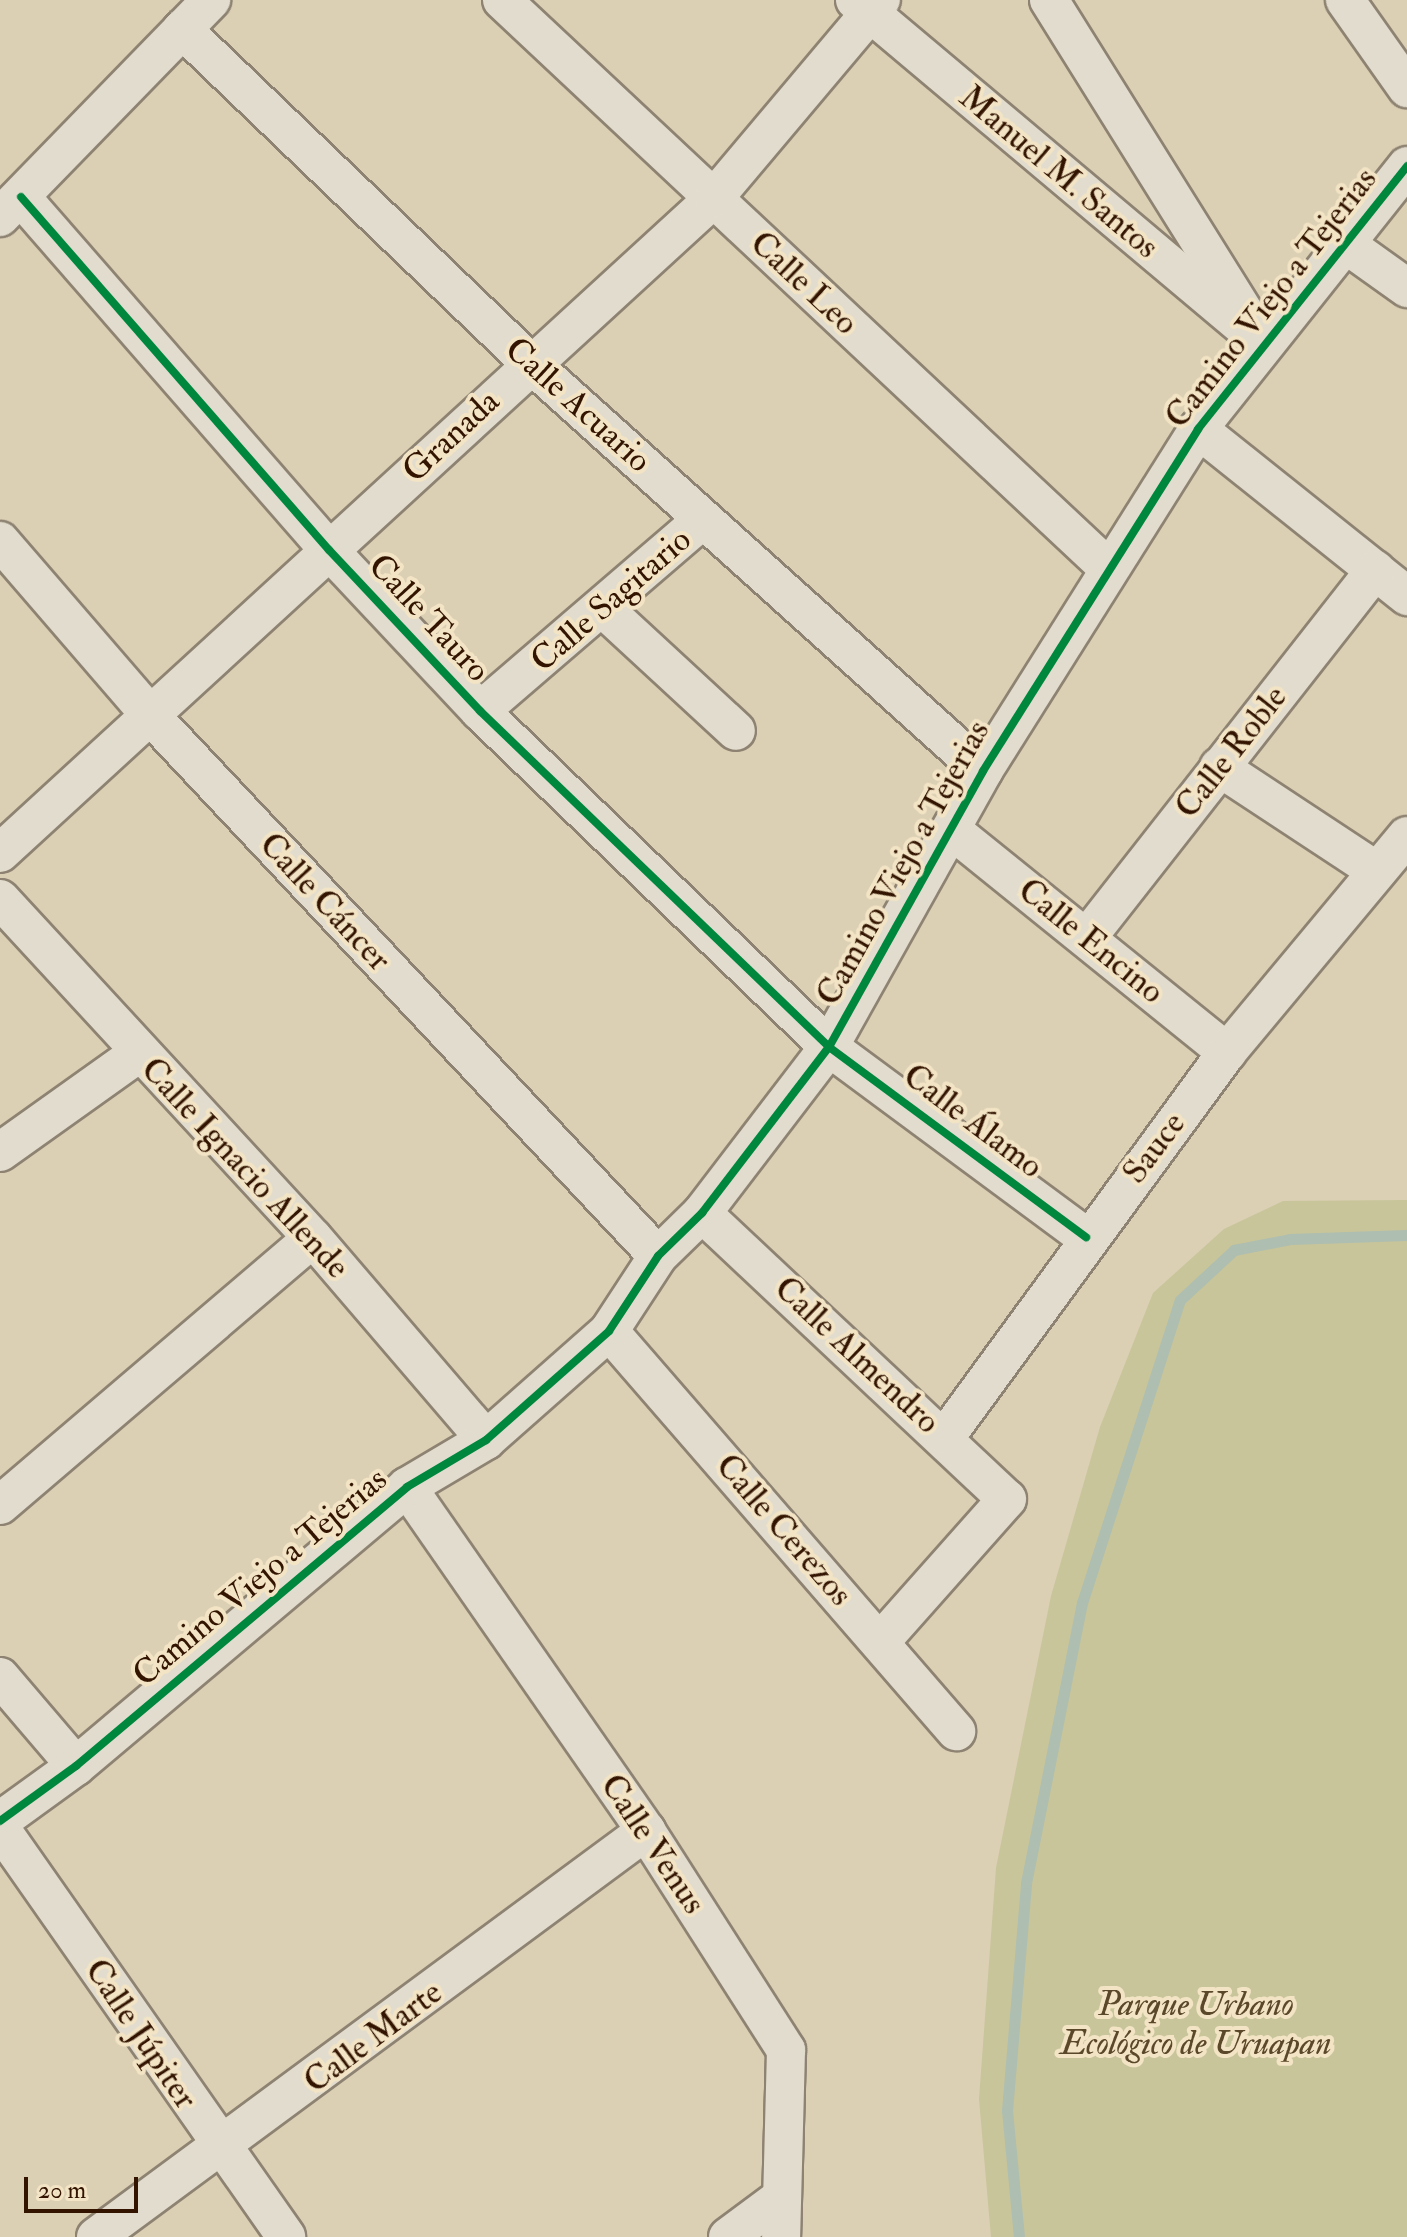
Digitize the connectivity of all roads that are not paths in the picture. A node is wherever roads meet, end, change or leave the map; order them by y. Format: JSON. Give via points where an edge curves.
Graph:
{"nodes":[{"id":1,"x":211,"y":0,"type":"edge"},
{"id":2,"x":502,"y":0,"type":"edge"},
{"id":3,"x":1049,"y":0,"type":"edge"},
{"id":4,"x":1345,"y":0,"type":"edge"},
{"id":5,"x":869,"y":4,"type":"edge"},
{"id":6,"x":182,"y":29,"type":"junction"},
{"id":7,"x":1407,"y":88,"type":"edge"},
{"id":8,"x":1407,"y":166,"type":"edge"},
{"id":9,"x":714,"y":198,"type":"junction"},
{"id":10,"x":11,"y":207,"type":"edge"},
{"id":11,"x":1347,"y":245,"type":"junction"},
{"id":12,"x":1407,"y":288,"type":"edge"},
{"id":13,"x":1264,"y":344,"type":"junction"},
{"id":14,"x":529,"y":362,"type":"junction"},
{"id":15,"x":1198,"y":429,"type":"junction"},
{"id":16,"x":703,"y":519,"type":"junction"},
{"id":17,"x":0,"y":541,"type":"edge"},
{"id":18,"x":329,"y":550,"type":"junction"},
{"id":19,"x":1106,"y":566,"type":"junction"},
{"id":20,"x":1375,"y":570,"type":"junction"},
{"id":21,"x":1407,"y":596,"type":"edge"},
{"id":22,"x":605,"y":610,"type":"junction"},
{"id":23,"x":480,"y":711,"type":"junction"},
{"id":24,"x":150,"y":715,"type":"junction"},
{"id":25,"x":736,"y":731,"type":"dead end"},
{"id":26,"x":1219,"y":767,"type":"junction"},
{"id":27,"x":983,"y":771,"type":"junction"},
{"id":28,"x":954,"y":832,"type":"junction"},
{"id":29,"x":1407,"y":836,"type":"edge"},
{"id":30,"x":0,"y":853,"type":"edge"},
{"id":31,"x":1377,"y":871,"type":"junction"},
{"id":32,"x":0,"y":899,"type":"edge"},
{"id":33,"x":1089,"y":935,"type":"junction"},
{"id":34,"x":829,"y":1047,"type":"junction"},
{"id":35,"x":1227,"y":1052,"type":"junction"},
{"id":36,"x":139,"y":1053,"type":"junction"},
{"id":37,"x":0,"y":1152,"type":"edge"},
{"id":38,"x":702,"y":1213,"type":"junction"},
{"id":39,"x":1086,"y":1237,"type":"junction"},
{"id":40,"x":313,"y":1238,"type":"junction"},
{"id":41,"x":658,"y":1256,"type":"junction"},
{"id":42,"x":609,"y":1331,"type":"junction"},
{"id":43,"x":946,"y":1436,"type":"junction"},
{"id":44,"x":486,"y":1440,"type":"junction"},
{"id":45,"x":407,"y":1487,"type":"junction"},
{"id":46,"x":0,"y":1505,"type":"edge"},
{"id":47,"x":882,"y":1640,"type":"junction"},
{"id":48,"x":0,"y":1677,"type":"edge"},
{"id":49,"x":956,"y":1731,"type":"dead end"},
{"id":50,"x":76,"y":1766,"type":"junction"},
{"id":51,"x":0,"y":1821,"type":"edge"},
{"id":52,"x":0,"y":1828,"type":"edge"},
{"id":53,"x":646,"y":1831,"type":"junction"},
{"id":54,"x":221,"y":2151,"type":"junction"},
{"id":55,"x":782,"y":2197,"type":"junction"},
{"id":56,"x":96,"y":2237,"type":"edge"},
{"id":57,"x":286,"y":2237,"type":"edge"},
{"id":58,"x":728,"y":2237,"type":"edge"},
{"id":59,"x":781,"y":2237,"type":"edge"}],
"edges":[{"from":1,"to":6,"type":"street"},
{"from":2,"to":9,"type":"street","name":"Calle Leo"},
{"from":3,"to":13,"type":"street"},
{"from":4,"to":7,"type":"street"},
{"from":5,"to":9,"type":"street","name":"Granada"},
{"from":5,"to":13,"type":"street","name":"Manuel M. Santos"},
{"from":6,"to":10,"type":"street"},
{"from":6,"to":14,"type":"street","name":"Calle Acuario"},
{"from":8,"to":11,"type":"street","name":"Camino Viejo a Tejerias"},
{"from":9,"to":14,"type":"street","name":"Granada"},
{"from":9,"to":19,"type":"street","name":"Calle Leo"},
{"from":10,"to":18,"type":"street","name":"Calle Tauro"},
{"from":11,"to":12,"type":"street"},
{"from":11,"to":13,"type":"street","name":"Camino Viejo a Tejerias"},
{"from":13,"to":15,"type":"street","name":"Camino Viejo a Tejerias"},
{"from":14,"to":16,"type":"street","name":"Calle Acuario"},
{"from":14,"to":18,"type":"street","name":"Granada"},
{"from":15,"to":19,"type":"street","name":"Camino Viejo a Tejerias"},
{"from":15,"to":20,"type":"street"},
{"from":16,"to":22,"type":"street","name":"Calle Sagitario"},
{"from":16,"to":27,"type":"street","name":"Calle Acuario"},
{"from":17,"to":24,"type":"street","name":"Calle Cáncer"},
{"from":18,"to":23,"type":"street","name":"Calle Tauro"},
{"from":18,"to":24,"type":"street","name":"Granada"},
{"from":19,"to":27,"type":"street","name":"Camino Viejo a Tejerias"},
{"from":20,"to":21,"type":"street"},
{"from":20,"to":26,"type":"street","name":"Calle Roble"},
{"from":22,"to":23,"type":"street","name":"Calle Sagitario"},
{"from":22,"to":25,"type":"street"},
{"from":23,"to":34,"type":"street","name":"Calle Tauro"},
{"from":24,"to":30,"type":"street","name":"Granada"},
{"from":24,"to":41,"type":"street","name":"Calle Cáncer"},
{"from":26,"to":31,"type":"street"},
{"from":26,"to":33,"type":"street","name":"Calle Roble"},
{"from":27,"to":28,"type":"street","name":"Camino Viejo a Tejerias"},
{"from":28,"to":33,"type":"street","name":"Calle Encino"},
{"from":28,"to":34,"type":"street","name":"Camino Viejo a Tejerias"},
{"from":29,"to":31,"type":"street","name":"Sauce"},
{"from":31,"to":35,"type":"street","name":"Sauce"},
{"from":32,"to":36,"type":"street","name":"Calle Ignacio Allende"},
{"from":33,"to":35,"type":"street","name":"Calle Encino"},
{"from":34,"to":38,"type":"street","name":"Camino Viejo a Tejerias"},
{"from":34,"to":39,"type":"street","name":"Calle Álamo"},
{"from":35,"to":39,"type":"street","name":"Sauce"},
{"from":36,"to":37,"type":"street"},
{"from":36,"to":40,"type":"street","name":"Calle Ignacio Allende"},
{"from":38,"to":41,"type":"street","name":"Camino Viejo a Tejerias"},
{"from":38,"to":43,"type":"street","name":"Calle Almendro"},
{"from":39,"to":43,"type":"street","name":"Sauce"},
{"from":40,"to":44,"type":"street","name":"Calle Ignacio Allende"},
{"from":40,"to":46,"type":"street"},
{"from":41,"to":42,"type":"street","name":"Camino Viejo a Tejerias"},
{"from":42,"to":44,"type":"street","name":"Camino Viejo a Tejerias"},
{"from":42,"to":47,"type":"street","name":"Calle Cerezos"},
{"from":43,"to":47,"type":"street","name":"Calle Almendro","via":[[1007,1499]]},
{"from":44,"to":45,"type":"street","name":"Camino Viejo a Tejerias"},
{"from":45,"to":50,"type":"street","name":"Camino Viejo a Tejerias"},
{"from":45,"to":53,"type":"street","name":"Calle Venus"},
{"from":47,"to":49,"type":"street","name":"Calle Cerezos"},
{"from":48,"to":50,"type":"street"},
{"from":50,"to":51,"type":"street","name":"Camino Viejo a Tejerias"},
{"from":52,"to":54,"type":"street","name":"Calle Júpiter"},
{"from":53,"to":54,"type":"street","name":"Calle Marte"},
{"from":53,"to":55,"type":"street","name":"Calle Venus","via":[[786,2050]]},
{"from":54,"to":56,"type":"street","name":"Calle Marte"},
{"from":54,"to":57,"type":"street","name":"Calle Júpiter"},
{"from":55,"to":58,"type":"street"},
{"from":55,"to":59,"type":"street","name":"Calle Venus"}]}
